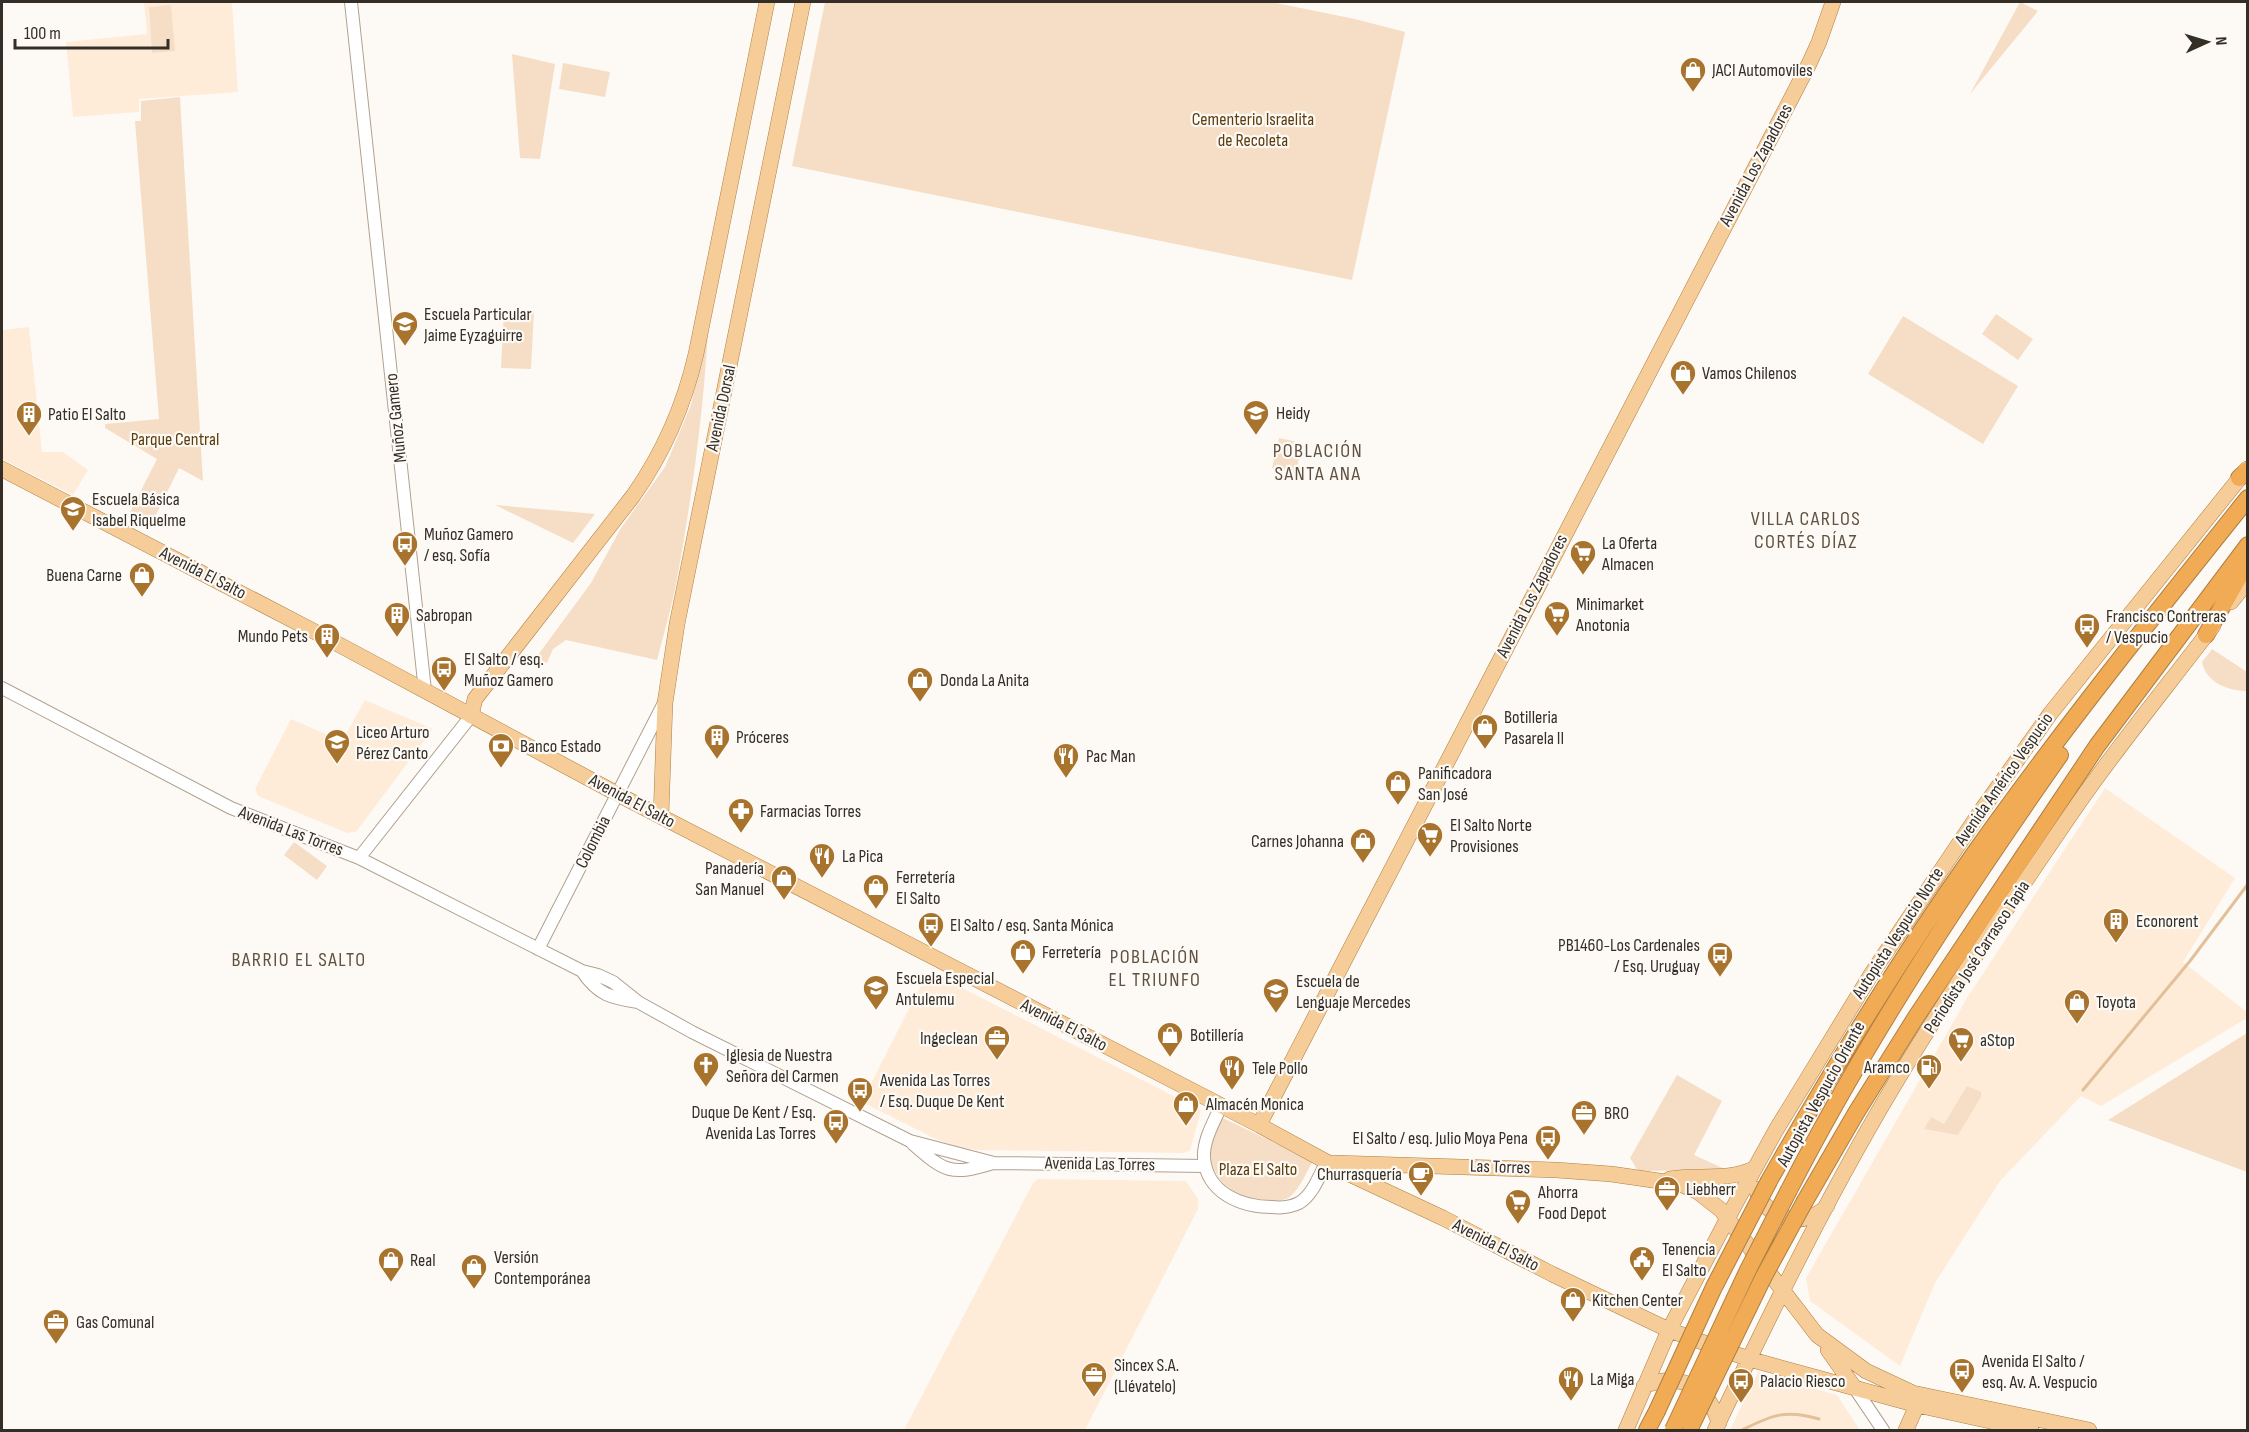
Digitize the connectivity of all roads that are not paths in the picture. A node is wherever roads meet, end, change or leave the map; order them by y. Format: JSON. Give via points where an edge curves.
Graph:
{"nodes":[{"id":1,"x":351,"y":2,"type":"edge"},
{"id":2,"x":767,"y":2,"type":"edge"},
{"id":3,"x":803,"y":2,"type":"edge"},
{"id":4,"x":1833,"y":2,"type":"edge"},
{"id":5,"x":2,"y":469,"type":"edge"},
{"id":6,"x":2245,"y":472,"type":"edge"},
{"id":7,"x":2247,"y":498,"type":"edge"},
{"id":8,"x":2247,"y":545,"type":"edge"},
{"id":9,"x":2247,"y":561,"type":"edge"},
{"id":10,"x":2247,"y":581,"type":"edge"},
{"id":11,"x":2206,"y":635,"type":"junction"},
{"id":12,"x":2111,"y":673,"type":"junction"},
{"id":13,"x":2,"y":688,"type":"edge"},
{"id":14,"x":425,"y":691,"type":"junction"},
{"id":15,"x":664,"y":703,"type":"junction"},
{"id":16,"x":471,"y":716,"type":"junction"},
{"id":17,"x":618,"y":794,"type":"junction"},
{"id":18,"x":661,"y":816,"type":"junction"},
{"id":19,"x":359,"y":858,"type":"junction"},
{"id":20,"x":538,"y":949,"type":"junction"},
{"id":21,"x":1221,"y":1106,"type":"junction"},
{"id":22,"x":1259,"y":1125,"type":"junction"},
{"id":23,"x":910,"y":1141,"type":"junction"},
{"id":24,"x":1329,"y":1162,"type":"junction"},
{"id":25,"x":994,"y":1163,"type":"junction"},
{"id":26,"x":1205,"y":1166,"type":"junction"},
{"id":27,"x":1755,"y":1168,"type":"junction"},
{"id":28,"x":1662,"y":1180,"type":"junction"},
{"id":29,"x":1828,"y":1204,"type":"junction"},
{"id":30,"x":1728,"y":1217,"type":"junction"},
{"id":31,"x":1715,"y":1242,"type":"junction"},
{"id":32,"x":1750,"y":1247,"type":"junction"},
{"id":33,"x":1783,"y":1292,"type":"junction"},
{"id":34,"x":1669,"y":1330,"type":"junction"},
{"id":35,"x":1817,"y":1335,"type":"junction"},
{"id":36,"x":1749,"y":1359,"type":"junction"},
{"id":37,"x":1644,"y":1386,"type":"junction"},
{"id":38,"x":1854,"y":1387,"type":"junction"},
{"id":39,"x":1917,"y":1405,"type":"junction"},
{"id":40,"x":1717,"y":1427,"type":"edge"},
{"id":41,"x":1690,"y":1428,"type":"edge"},
{"id":42,"x":1626,"y":1431,"type":"edge"},
{"id":43,"x":1647,"y":1431,"type":"edge"},
{"id":44,"x":1673,"y":1431,"type":"edge"},
{"id":45,"x":1883,"y":1431,"type":"edge"},
{"id":46,"x":1906,"y":1431,"type":"edge"},
{"id":47,"x":2031,"y":1431,"type":"edge"},
{"id":48,"x":2090,"y":1431,"type":"edge"}],
"edges":[{"from":1,"to":14,"type":"street","name":"Muñoz Gamero"},
{"from":2,"to":16,"type":"main road","name":"Avenida Dorsal","via":[[696,354],[675,422],[644,480],[475,699]]},
{"from":3,"to":15,"type":"main road","name":"Avenida Dorsal","via":[[690,554]]},
{"from":4,"to":22,"type":"main road","name":"Avenida Los Zapadores","via":[[1811,59]]},
{"from":5,"to":14,"type":"main road","name":"Avenida El Salto"},
{"from":6,"to":27,"type":"main road","name":"Avenida Américo Vespucio","via":[[2050,714],[1990,799],[1872,972]]},
{"from":7,"to":12,"type":"highway","name":"Autopista Vespucio Norte"},
{"from":8,"to":41,"type":"highway","bridge":true,"via":[[2090,756],[1921,1008],[1805,1201],[1759,1285]]},
{"from":9,"to":11,"type":"highway"},
{"from":10,"to":11,"type":"main road","name":"Periodista José Carrasco Tapia"},
{"from":11,"to":29,"type":"main road","name":"Periodista José Carrasco Tapia","via":[[2087,792],[1961,979],[1882,1105]]},
{"from":12,"to":43,"type":"highway","name":"Autopista Vespucio Norte","bridge":true,"via":[[2013,799],[1938,905],[1833,1069],[1714,1287]]},
{"from":12,"to":44,"type":"highway","name":"Autopista Vespucio Oriente","bridge":true,"via":[[1882,1024],[1823,1125],[1748,1270]]},
{"from":13,"to":19,"type":"street","name":"Avenida Las Torres","via":[[231,808]]},
{"from":14,"to":16,"type":"main road","name":"Avenida El Salto"},
{"from":15,"to":17,"type":"street","name":"Colombia"},
{"from":15,"to":18,"type":"main road","name":"Avenida Dorsal"},
{"from":16,"to":17,"type":"main road","name":"Avenida El Salto"},
{"from":16,"to":19,"type":"street"},
{"from":17,"to":18,"type":"main road","name":"Avenida El Salto"},
{"from":17,"to":20,"type":"street","name":"Colombia"},
{"from":18,"to":21,"type":"main road","name":"Avenida El Salto"},
{"from":19,"to":20,"type":"street","name":"Avenida Las Torres"},
{"from":20,"to":23,"type":"street","name":"Avenida Las Torres","via":[[614,982],[638,1002],[692,1032]]},
{"from":21,"to":22,"type":"main road","name":"Avenida El Salto"},
{"from":21,"to":26,"type":"street","via":[[1206,1142]]},
{"from":22,"to":24,"type":"main road","name":"Avenida El Salto"},
{"from":23,"to":25,"type":"street","name":"Avenida Las Torres"},
{"from":23,"to":25,"type":"street","name":"Avenida Las Torres","via":[[937,1164],[951,1170]]},
{"from":24,"to":26,"type":"street","via":[[1304,1200],[1274,1208],[1252,1206],[1225,1194],[1209,1179]]},
{"from":24,"to":28,"type":"main road","name":"Las Torres","via":[[1363,1166],[1510,1167]]},
{"from":24,"to":34,"type":"main road","name":"Avenida El Salto"},
{"from":25,"to":26,"type":"street","name":"Avenida Las Torres"},
{"from":27,"to":28,"type":"main road","via":[[1727,1177]]},
{"from":27,"to":29,"type":"main road","via":[[1759,1198],[1777,1216],[1802,1220]]},
{"from":27,"to":30,"type":"main road","name":"Avenida Américo Vespucio"},
{"from":28,"to":30,"type":"main road","name":"Las Torres","via":[[1698,1192]]},
{"from":29,"to":33,"type":"main road","name":"Periodista José Carrasco Tapia"},
{"from":30,"to":31,"type":"main road","name":"Avenida Américo Vespucio"},
{"from":30,"to":32,"type":"main road"},
{"from":31,"to":32,"type":"main road","via":[[1737,1237]]},
{"from":31,"to":34,"type":"main road","name":"Avenida Américo Vespucio"},
{"from":32,"to":33,"type":"main road"},
{"from":33,"to":35,"type":"main road"},
{"from":33,"to":36,"type":"main road","name":"Periodista José Carrasco Tapia"},
{"from":34,"to":36,"type":"main road","name":"Avenida El Salto"},
{"from":34,"to":37,"type":"main road","name":"Avenida Américo Vespucio"},
{"from":35,"to":38,"type":"main road"},
{"from":35,"to":48,"type":"main road","via":[[1866,1371],[1913,1393]]},
{"from":36,"to":38,"type":"main road","name":"Avenida El Salto"},
{"from":36,"to":40,"type":"main road"},
{"from":37,"to":40,"type":"main road","via":[[1668,1380],[1691,1385],[1710,1401]]},
{"from":37,"to":42,"type":"main road","name":"Avenida Américo Vespucio"},
{"from":38,"to":39,"type":"main road","name":"Avenida El Salto"},
{"from":38,"to":45,"type":"street"},
{"from":39,"to":46,"type":"main road"},
{"from":39,"to":47,"type":"main road","name":"Avenida El Salto"}]}
